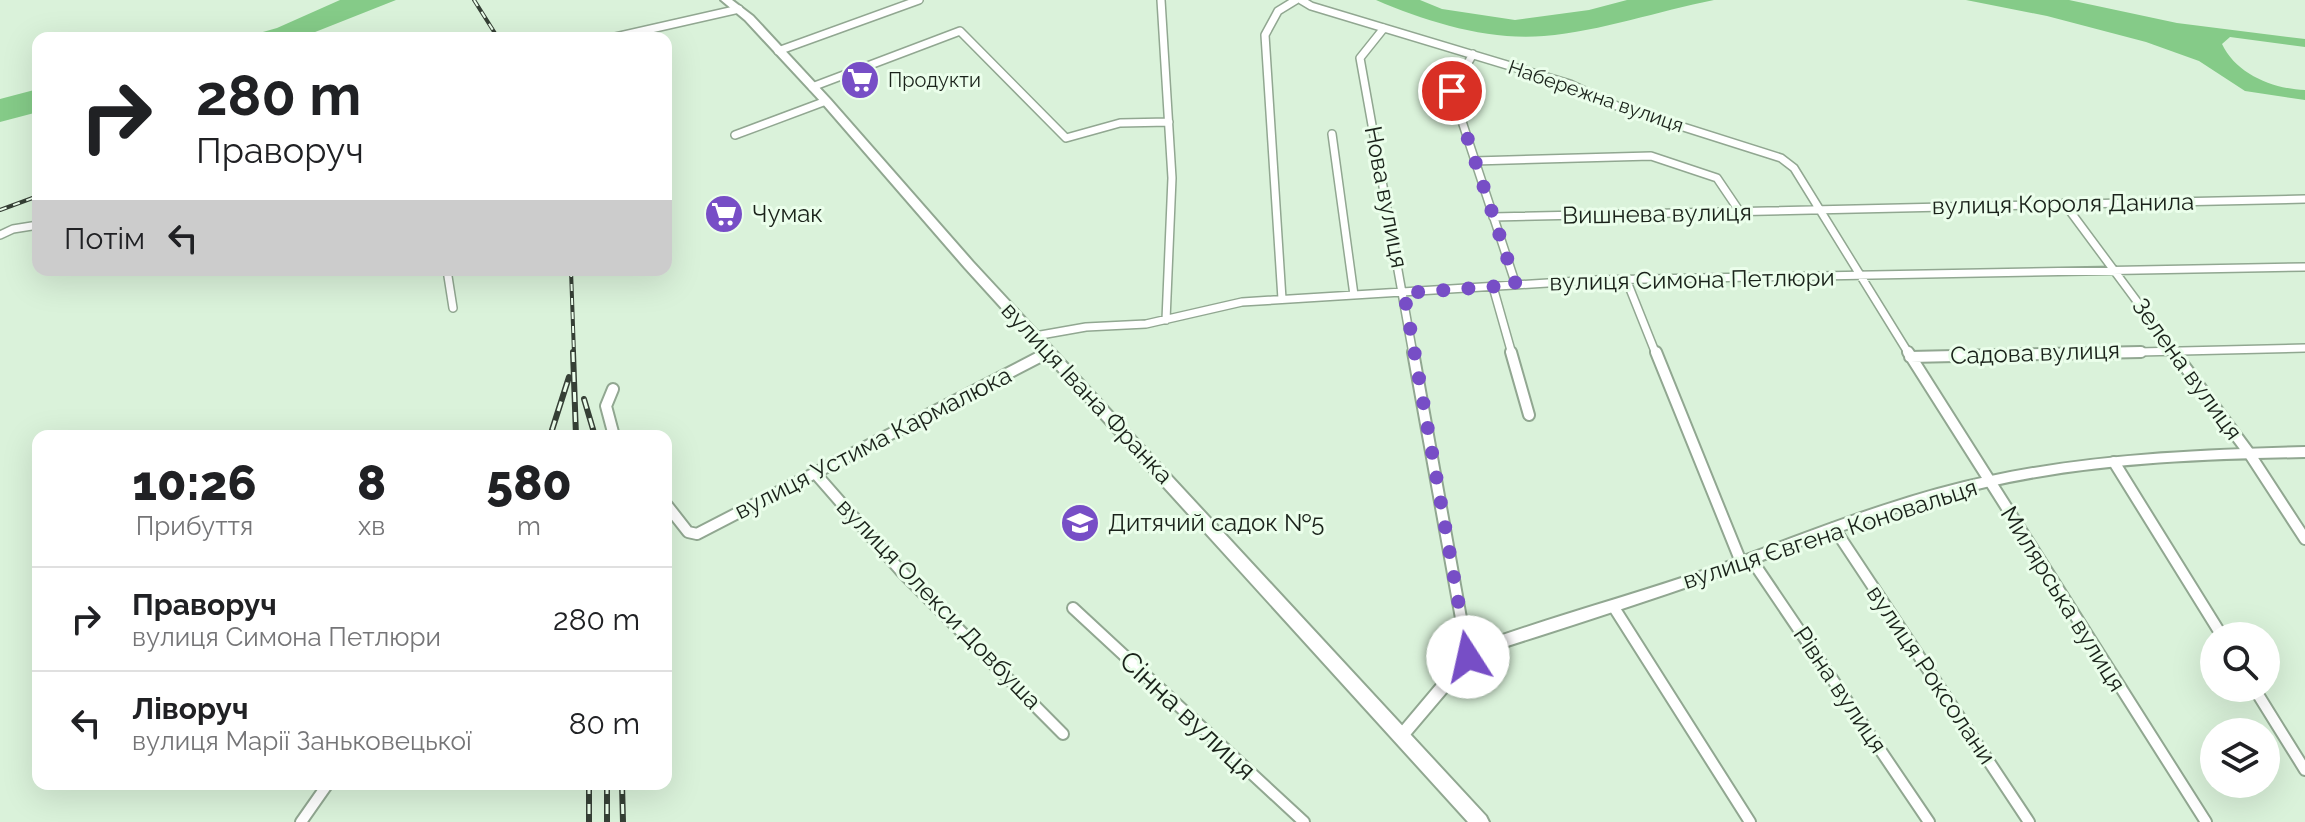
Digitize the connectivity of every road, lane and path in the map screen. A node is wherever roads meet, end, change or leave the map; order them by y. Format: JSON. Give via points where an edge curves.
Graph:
{"nodes":[{"id":1,"x":726,"y":0,"type":"edge"},
{"id":2,"x":919,"y":0,"type":"edge"},
{"id":3,"x":1161,"y":0,"type":"edge"},
{"id":4,"x":1298,"y":0,"type":"edge"},
{"id":5,"x":739,"y":9,"type":"junction"},
{"id":6,"x":1384,"y":28,"type":"junction"},
{"id":7,"x":637,"y":32,"type":"edge"},
{"id":8,"x":778,"y":51,"type":"junction"},
{"id":9,"x":1473,"y":54,"type":"junction"},
{"id":10,"x":812,"y":87,"type":"junction"},
{"id":11,"x":826,"y":101,"type":"junction"},
{"id":12,"x":1169,"y":122,"type":"junction"},
{"id":13,"x":1332,"y":134,"type":"dead end"},
{"id":14,"x":735,"y":135,"type":"dead end"},
{"id":15,"x":1474,"y":161,"type":"junction"},
{"id":16,"x":2305,"y":199,"type":"edge"},
{"id":17,"x":2064,"y":203,"type":"junction"},
{"id":18,"x":1821,"y":211,"type":"junction"},
{"id":19,"x":1740,"y":212,"type":"junction"},
{"id":20,"x":1493,"y":217,"type":"junction"},
{"id":21,"x":32,"y":226,"type":"edge"},
{"id":22,"x":0,"y":235,"type":"edge"},
{"id":23,"x":2305,"y":267,"type":"edge"},
{"id":24,"x":2116,"y":270,"type":"junction"},
{"id":25,"x":448,"y":276,"type":"edge"},
{"id":26,"x":1862,"y":276,"type":"junction"},
{"id":27,"x":1626,"y":279,"type":"junction"},
{"id":28,"x":1516,"y":285,"type":"junction"},
{"id":29,"x":1493,"y":287,"type":"junction"},
{"id":30,"x":1404,"y":293,"type":"junction"},
{"id":31,"x":1354,"y":295,"type":"junction"},
{"id":32,"x":1282,"y":299,"type":"junction"},
{"id":33,"x":453,"y":308,"type":"dead end"},
{"id":34,"x":1166,"y":320,"type":"junction"},
{"id":35,"x":1035,"y":336,"type":"junction"},
{"id":36,"x":2305,"y":348,"type":"edge"},
{"id":37,"x":2173,"y":350,"type":"junction"},
{"id":38,"x":1049,"y":352,"type":"junction"},
{"id":39,"x":1910,"y":357,"type":"junction"},
{"id":40,"x":613,"y":389,"type":"dead end"},
{"id":41,"x":1529,"y":415,"type":"dead end"},
{"id":42,"x":612,"y":430,"type":"edge"},
{"id":43,"x":2305,"y":452,"type":"edge"},
{"id":44,"x":2249,"y":453,"type":"junction"},
{"id":45,"x":2114,"y":462,"type":"junction"},
{"id":46,"x":815,"y":473,"type":"junction"},
{"id":47,"x":1988,"y":481,"type":"junction"},
{"id":48,"x":672,"y":512,"type":"edge"},
{"id":49,"x":1834,"y":528,"type":"junction"},
{"id":50,"x":2305,"y":539,"type":"edge"},
{"id":51,"x":1746,"y":561,"type":"junction"},
{"id":52,"x":1613,"y":606,"type":"junction"},
{"id":53,"x":1073,"y":608,"type":"dead end"},
{"id":54,"x":2213,"y":622,"type":"edge"},
{"id":55,"x":1468,"y":657,"type":"junction"},
{"id":56,"x":2263,"y":702,"type":"edge"},
{"id":57,"x":1063,"y":734,"type":"dead end"},
{"id":58,"x":1401,"y":735,"type":"junction"},
{"id":59,"x":2305,"y":770,"type":"edge"},
{"id":60,"x":323,"y":790,"type":"edge"},
{"id":61,"x":301,"y":822,"type":"edge"},
{"id":62,"x":1304,"y":822,"type":"edge"},
{"id":63,"x":1480,"y":822,"type":"edge"},
{"id":64,"x":1750,"y":822,"type":"edge"},
{"id":65,"x":1929,"y":822,"type":"edge"},
{"id":66,"x":2029,"y":822,"type":"edge"},
{"id":67,"x":2206,"y":822,"type":"edge"}],
"edges":[{"from":1,"to":5,"type":"main road","name":"вулиця Івана Франка"},
{"from":2,"to":8,"type":"street"},
{"from":3,"to":12,"type":"street"},
{"from":4,"to":6,"type":"street","name":"Набережна вулиця"},
{"from":4,"to":32,"type":"street","via":[[1278,11],[1265,35]]},
{"from":5,"to":7,"type":"street"},
{"from":5,"to":8,"type":"main road","name":"вулиця Івана Франка"},
{"from":6,"to":9,"type":"street","name":"Набережна вулиця"},
{"from":6,"to":30,"type":"street","name":"Нова вулиця","via":[[1360,58]]},
{"from":8,"to":10,"type":"main road","name":"вулиця Івана Франка"},
{"from":9,"to":15,"type":"street","via":[[1452,91]]},
{"from":9,"to":18,"type":"street","name":"Набережна вулиця","via":[[1781,158],[1794,168]]},
{"from":10,"to":11,"type":"main road","name":"вулиця Івана Франка"},
{"from":10,"to":12,"type":"street","via":[[960,31],[1066,138],[1120,123]]},
{"from":11,"to":14,"type":"street"},
{"from":11,"to":35,"type":"main road","name":"вулиця Івана Франка"},
{"from":12,"to":34,"type":"street"},
{"from":13,"to":31,"type":"street"},
{"from":15,"to":19,"type":"street","via":[[1651,156],[1717,178]]},
{"from":15,"to":20,"type":"street"},
{"from":16,"to":17,"type":"street","name":"вулиця Короля Данила"},
{"from":17,"to":18,"type":"street","name":"вулиця Короля Данила"},
{"from":17,"to":24,"type":"street","name":"Зелена вулиця"},
{"from":18,"to":19,"type":"street","name":"Вишнева вулиця"},
{"from":18,"to":26,"type":"street","name":"Милярська вулиця"},
{"from":19,"to":20,"type":"street","name":"Вишнева вулиця"},
{"from":20,"to":28,"type":"street"},
{"from":21,"to":22,"type":"street"},
{"from":23,"to":24,"type":"street","name":"вулиця Симона Петлюри"},
{"from":24,"to":26,"type":"street","name":"вулиця Симона Петлюри"},
{"from":24,"to":37,"type":"street","name":"Зелена вулиця"},
{"from":25,"to":33,"type":"street"},
{"from":26,"to":27,"type":"street","name":"вулиця Симона Петлюри"},
{"from":26,"to":39,"type":"street","name":"Милярська вулиця"},
{"from":27,"to":28,"type":"street","name":"вулиця Симона Петлюри"},
{"from":27,"to":51,"type":"street","name":"Рівна вулиця"},
{"from":28,"to":29,"type":"street","name":"вулиця Симона Петлюри"},
{"from":29,"to":30,"type":"street","name":"вулиця Симона Петлюри"},
{"from":29,"to":41,"type":"street"},
{"from":30,"to":31,"type":"street","name":"вулиця Симона Петлюри"},
{"from":30,"to":55,"type":"street","name":"Нова вулиця"},
{"from":31,"to":32,"type":"street","name":"вулиця Симона Петлюри"},
{"from":32,"to":34,"type":"street","name":"вулиця Симона Петлюри","via":[[1205,308]]},
{"from":34,"to":35,"type":"street","name":"вулиця Симона Петлюри"},
{"from":35,"to":38,"type":"main road","name":"вулиця Івана Франка"},
{"from":36,"to":37,"type":"street","name":"Садова вулиця"},
{"from":37,"to":39,"type":"street","name":"Садова вулиця"},
{"from":37,"to":44,"type":"street","name":"Зелена вулиця"},
{"from":38,"to":46,"type":"street","name":"вулиця Устима Кармалюка"},
{"from":38,"to":58,"type":"main road","name":"вулиця Івана Франка"},
{"from":39,"to":47,"type":"street","name":"Милярська вулиця"},
{"from":40,"to":42,"type":"street","via":[[605,399]]},
{"from":43,"to":44,"type":"street","name":"вулиця Євгена Коновальця"},
{"from":44,"to":45,"type":"street","name":"вулиця Євгена Коновальця"},
{"from":44,"to":50,"type":"street","name":"Зелена вулиця"},
{"from":45,"to":47,"type":"street","name":"вулиця Євгена Коновальця"},
{"from":45,"to":54,"type":"street"},
{"from":46,"to":48,"type":"street","name":"вулиця Устима Кармалюка","via":[[697,534],[688,532]]},
{"from":46,"to":57,"type":"street","name":"вулиця Олекси Довбуша","via":[[900,570]]},
{"from":47,"to":49,"type":"street","name":"вулиця Євгена Коновальця"},
{"from":47,"to":67,"type":"street","name":"Милярська вулиця"},
{"from":49,"to":51,"type":"street","name":"вулиця Євгена Коновальця"},
{"from":49,"to":66,"type":"street","name":"вулиця Роксолани"},
{"from":51,"to":52,"type":"street","name":"вулиця Євгена Коновальця"},
{"from":51,"to":65,"type":"street","name":"Рівна вулиця"},
{"from":52,"to":55,"type":"street","name":"вулиця Євгена Коновальця"},
{"from":52,"to":64,"type":"street"},
{"from":53,"to":62,"type":"street","name":"Сінна вулиця"},
{"from":55,"to":58,"type":"street","name":"вулиця Євгена Коновальця"},
{"from":56,"to":59,"type":"street"},
{"from":58,"to":63,"type":"main road","name":"вулиця Івана Франка"},
{"from":60,"to":61,"type":"street"}]}
